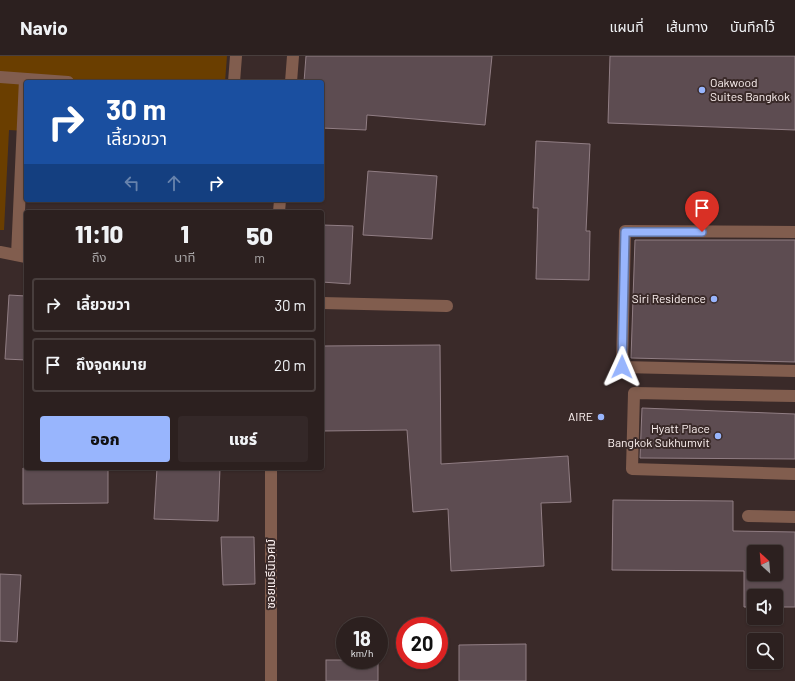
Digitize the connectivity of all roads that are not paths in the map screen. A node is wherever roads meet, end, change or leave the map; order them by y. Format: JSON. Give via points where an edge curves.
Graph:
{"nodes":[{"id":1,"x":236,"y":56,"type":"edge"},
{"id":2,"x":293,"y":56,"type":"edge"},
{"id":3,"x":0,"y":77,"type":"edge"},
{"id":4,"x":25,"y":79,"type":"joint"},
{"id":5,"x":39,"y":80,"type":"edge"},
{"id":6,"x":234,"y":80,"type":"edge"},
{"id":7,"x":291,"y":80,"type":"edge"},
{"id":8,"x":24,"y":123,"type":"edge"},
{"id":9,"x":795,"y":232,"type":"edge"},
{"id":10,"x":0,"y":252,"type":"edge"},
{"id":11,"x":21,"y":256,"type":"edge"},
{"id":12,"x":324,"y":303,"type":"edge"},
{"id":13,"x":447,"y":306,"type":"dead end"},
{"id":14,"x":795,"y":371,"type":"edge"},
{"id":15,"x":795,"y":396,"type":"edge"},
{"id":16,"x":271,"y":470,"type":"edge"},
{"id":17,"x":795,"y":474,"type":"edge"},
{"id":18,"x":748,"y":516,"type":"dead end"},
{"id":19,"x":795,"y":516,"type":"edge"},
{"id":20,"x":270,"y":681,"type":"edge"}],
"edges":[{"from":1,"to":6,"type":"street"},
{"from":2,"to":7,"type":"street"},
{"from":3,"to":4,"type":"street"},
{"from":4,"to":5,"type":"street"},
{"from":8,"to":11,"type":"street"},
{"from":9,"to":14,"type":"street","via":[[625,232],[622,367]]},
{"from":10,"to":11,"type":"street"},
{"from":12,"to":13,"type":"street"},
{"from":15,"to":17,"type":"street","via":[[634,393],[632,469]]},
{"from":16,"to":20,"type":"street","name":"ซอยเมธีนิเวศม์"},
{"from":18,"to":19,"type":"street"}]}
